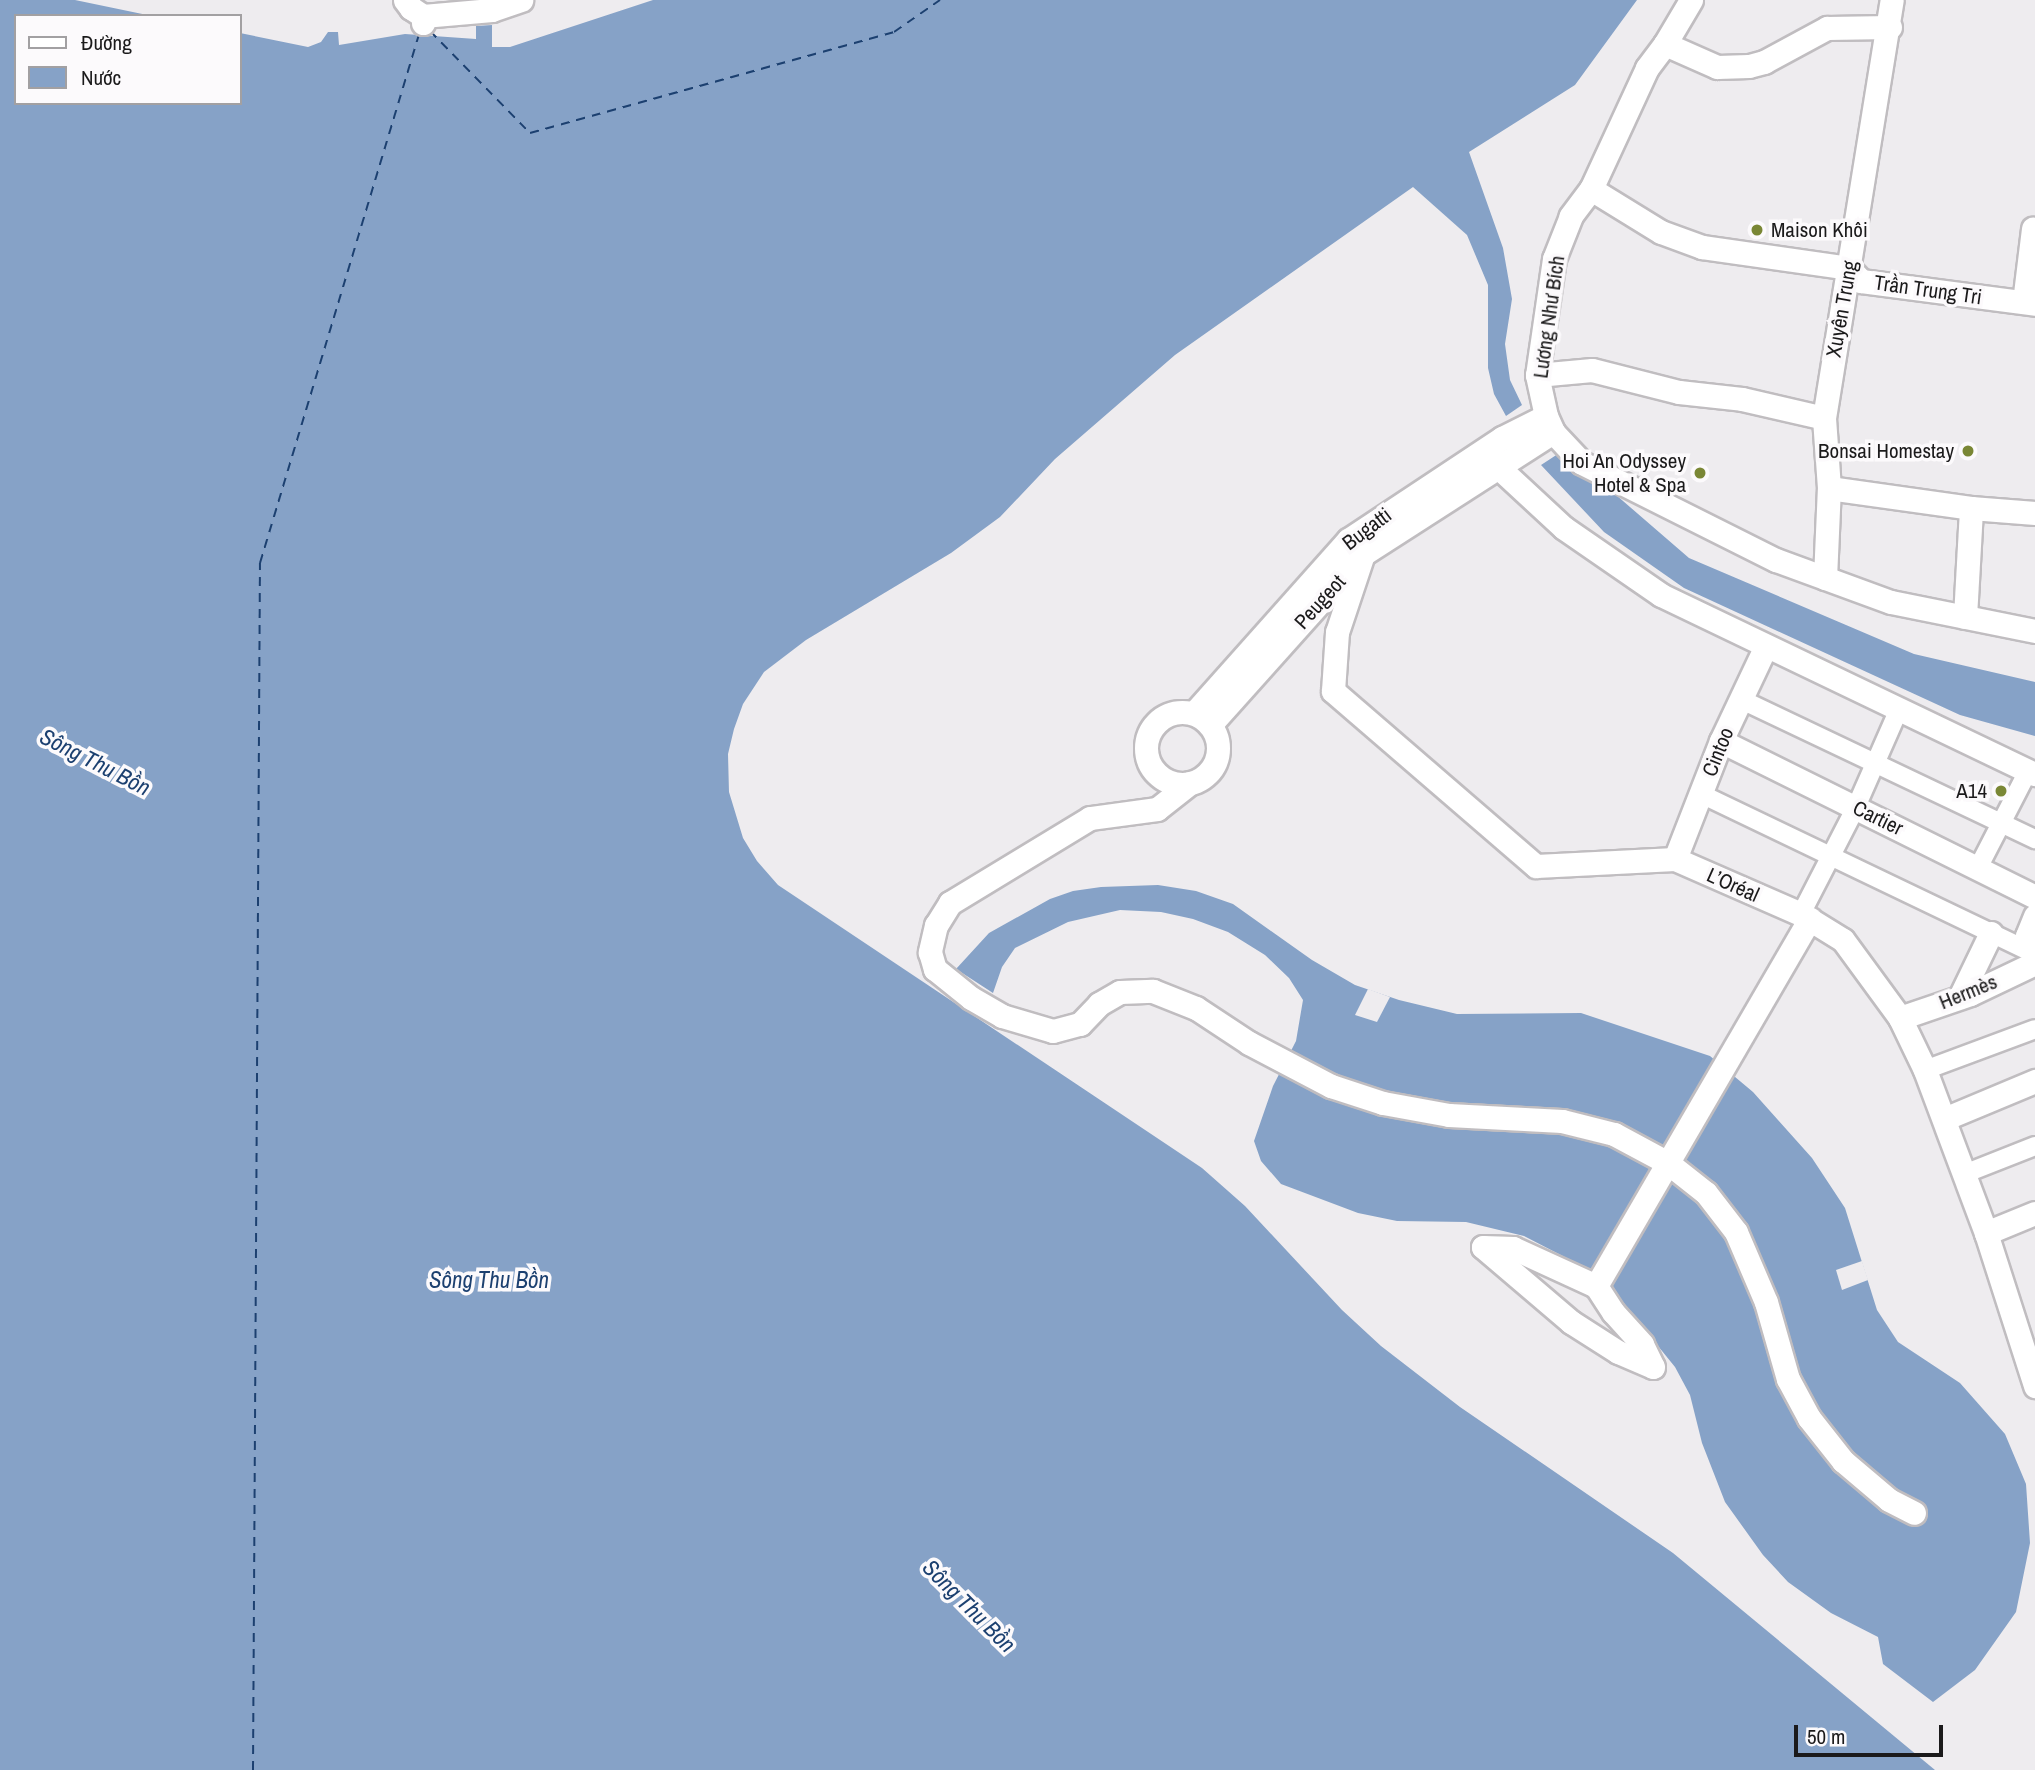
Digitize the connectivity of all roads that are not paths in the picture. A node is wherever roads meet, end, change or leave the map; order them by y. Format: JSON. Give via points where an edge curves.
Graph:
{"nodes":[{"id":1,"x":405,"y":0,"type":"edge"},
{"id":2,"x":521,"y":0,"type":"edge"},
{"id":3,"x":1691,"y":0,"type":"edge"},
{"id":4,"x":1892,"y":0,"type":"edge"},
{"id":5,"x":1890,"y":27,"type":"junction"},
{"id":6,"x":1665,"y":44,"type":"junction"},
{"id":7,"x":1591,"y":189,"type":"junction"},
{"id":8,"x":2033,"y":229,"type":"dead end"},
{"id":9,"x":1849,"y":268,"type":"junction"},
{"id":10,"x":2029,"y":303,"type":"edge"},
{"id":11,"x":1537,"y":375,"type":"junction"},
{"id":12,"x":1824,"y":418,"type":"junction"},
{"id":13,"x":1549,"y":424,"type":"junction"},
{"id":14,"x":1497,"y":466,"type":"junction"},
{"id":15,"x":1829,"y":488,"type":"junction"},
{"id":16,"x":1971,"y":508,"type":"junction"},
{"id":17,"x":2035,"y":513,"type":"edge"},
{"id":18,"x":1363,"y":554,"type":"junction"},
{"id":19,"x":1825,"y":578,"type":"junction"},
{"id":20,"x":1965,"y":617,"type":"junction"},
{"id":21,"x":2035,"y":631,"type":"edge"},
{"id":22,"x":1766,"y":646,"type":"junction"},
{"id":23,"x":1740,"y":699,"type":"junction"},
{"id":24,"x":1899,"y":709,"type":"junction"},
{"id":25,"x":1202,"y":719,"type":"junction"},
{"id":26,"x":1721,"y":741,"type":"junction"},
{"id":27,"x":1874,"y":762,"type":"junction"},
{"id":28,"x":2031,"y":772,"type":"edge"},
{"id":29,"x":1190,"y":783,"type":"junction"},
{"id":30,"x":1702,"y":794,"type":"junction"},
{"id":31,"x":1856,"y":807,"type":"junction"},
{"id":32,"x":2001,"y":823,"type":"junction"},
{"id":33,"x":2035,"y":839,"type":"edge"},
{"id":34,"x":1831,"y":855,"type":"junction"},
{"id":35,"x":1675,"y":859,"type":"junction"},
{"id":36,"x":1978,"y":868,"type":"junction"},
{"id":37,"x":2035,"y":897,"type":"edge"},
{"id":38,"x":2035,"y":916,"type":"edge"},
{"id":39,"x":1805,"y":917,"type":"junction"},
{"id":40,"x":1992,"y":933,"type":"junction"},
{"id":41,"x":2035,"y":953,"type":"edge"},
{"id":42,"x":2035,"y":963,"type":"edge"},
{"id":43,"x":1960,"y":997,"type":"junction"},
{"id":44,"x":1900,"y":1018,"type":"junction"},
{"id":45,"x":2035,"y":1029,"type":"edge"},
{"id":46,"x":1925,"y":1070,"type":"junction"},
{"id":47,"x":2035,"y":1082,"type":"edge"},
{"id":48,"x":1944,"y":1119,"type":"junction"},
{"id":49,"x":2035,"y":1146,"type":"edge"},
{"id":50,"x":1668,"y":1163,"type":"junction"},
{"id":51,"x":1964,"y":1174,"type":"junction"},
{"id":52,"x":2035,"y":1213,"type":"edge"},
{"id":53,"x":1986,"y":1234,"type":"junction"},
{"id":54,"x":1596,"y":1286,"type":"junction"},
{"id":55,"x":2028,"y":1334,"type":"edge"},
{"id":56,"x":2035,"y":1386,"type":"edge"},
{"id":57,"x":1914,"y":1513,"type":"dead end"}],
"edges":[{"from":1,"to":2,"type":"street","via":[[423,19],[492,10]]},
{"from":3,"to":6,"type":"street","name":"Lương Như Bích"},
{"from":4,"to":5,"type":"street","name":"Xuyên Trung"},
{"from":5,"to":6,"type":"street","via":[[1827,28],[1749,66],[1717,67]]},
{"from":5,"to":9,"type":"street","name":"Xuyên Trung"},
{"from":6,"to":7,"type":"street","name":"Lương Như Bích","via":[[1647,68]]},
{"from":7,"to":9,"type":"street","name":"Trần Trung Tri","via":[[1661,232],[1702,247]]},
{"from":7,"to":11,"type":"street","name":"Lương Như Bích","via":[[1571,216],[1554,259]]},
{"from":8,"to":10,"type":"street"},
{"from":9,"to":10,"type":"street","name":"Trần Trung Tri","via":[[1861,281]]},
{"from":9,"to":12,"type":"street","name":"Xuyên Trung"},
{"from":11,"to":12,"type":"street","via":[[1592,370],[1679,392],[1741,399]]},
{"from":11,"to":13,"type":"street","name":"Lương Như Bích"},
{"from":12,"to":15,"type":"street","name":"Xuyên Trung"},
{"from":13,"to":14,"type":"street","name":"Peugeot","via":[[1515,458]]},
{"from":13,"to":19,"type":"street","via":[[1582,463],[1776,560]]},
{"from":13,"to":25,"type":"street","name":"Bugatti","via":[[1502,438],[1348,540]]},
{"from":14,"to":18,"type":"street","name":"Peugeot"},
{"from":14,"to":22,"type":"street","via":[[1564,528],[1661,595]]},
{"from":15,"to":16,"type":"street"},
{"from":15,"to":19,"type":"street","name":"Xuyên Trung"},
{"from":16,"to":17,"type":"street"},
{"from":16,"to":20,"type":"street"},
{"from":18,"to":25,"type":"street","name":"Peugeot"},
{"from":18,"to":35,"type":"street","name":"L’Oréal","via":[[1337,632],[1333,691],[1536,866]]},
{"from":19,"to":20,"type":"street","via":[[1891,602]]},
{"from":20,"to":21,"type":"street"},
{"from":22,"to":23,"type":"street","name":"Cintoo"},
{"from":22,"to":24,"type":"street"},
{"from":23,"to":26,"type":"street","name":"Cintoo"},
{"from":23,"to":27,"type":"street"},
{"from":24,"to":27,"type":"street"},
{"from":24,"to":28,"type":"street"},
{"from":25,"to":29,"type":"street","via":[[1216,735],[1217,760],[1202,778]]},
{"from":25,"to":29,"type":"street","via":[[1182,711],[1159,719],[1151,729],[1146,752],[1156,774],[1178,784]]},
{"from":26,"to":30,"type":"street","name":"Cintoo"},
{"from":26,"to":31,"type":"street","name":"Cartier"},
{"from":27,"to":31,"type":"street"},
{"from":27,"to":32,"type":"street"},
{"from":28,"to":32,"type":"street"},
{"from":29,"to":50,"type":"street","via":[[1157,809],[1090,818],[950,903],[936,925],[930,952],[935,969],[1002,1016],[1053,1031],[1080,1024],[1099,1004],[1120,992],[1153,990],[1196,1008],[1249,1043],[1331,1086],[1383,1103],[1449,1115],[1562,1121],[1614,1134]]},
{"from":30,"to":34,"type":"street"},
{"from":30,"to":35,"type":"street","name":"Cintoo"},
{"from":31,"to":34,"type":"street"},
{"from":31,"to":36,"type":"street","name":"Cartier"},
{"from":32,"to":33,"type":"street"},
{"from":32,"to":36,"type":"street"},
{"from":34,"to":39,"type":"street"},
{"from":34,"to":40,"type":"street"},
{"from":35,"to":39,"type":"street","name":"L’Oréal"},
{"from":36,"to":37,"type":"street","name":"Cartier"},
{"from":38,"to":41,"type":"street","via":[[2027,936]]},
{"from":39,"to":44,"type":"street","name":"L’Oréal","via":[[1843,940]]},
{"from":39,"to":50,"type":"street"},
{"from":40,"to":41,"type":"street"},
{"from":40,"to":43,"type":"street"},
{"from":42,"to":43,"type":"street","name":"Hermès"},
{"from":43,"to":44,"type":"street","name":"Hermès"},
{"from":44,"to":46,"type":"street","name":"L’Oréal"},
{"from":45,"to":46,"type":"street"},
{"from":46,"to":48,"type":"street","name":"L’Oréal"},
{"from":47,"to":48,"type":"street"},
{"from":48,"to":51,"type":"street","name":"L’Oréal"},
{"from":49,"to":51,"type":"street"},
{"from":50,"to":54,"type":"street"},
{"from":50,"to":57,"type":"street","via":[[1706,1193],[1736,1231],[1766,1302],[1788,1379],[1809,1418],[1858,1475]]},
{"from":51,"to":53,"type":"street","name":"L’Oréal"},
{"from":52,"to":53,"type":"street"},
{"from":53,"to":55,"type":"street","name":"L’Oréal"},
{"from":54,"to":54,"type":"street","via":[[1642,1344],[1653,1367],[1618,1352],[1571,1322],[1483,1247],[1513,1248]]},
{"from":55,"to":56,"type":"street","name":"L’Oréal"}]}
